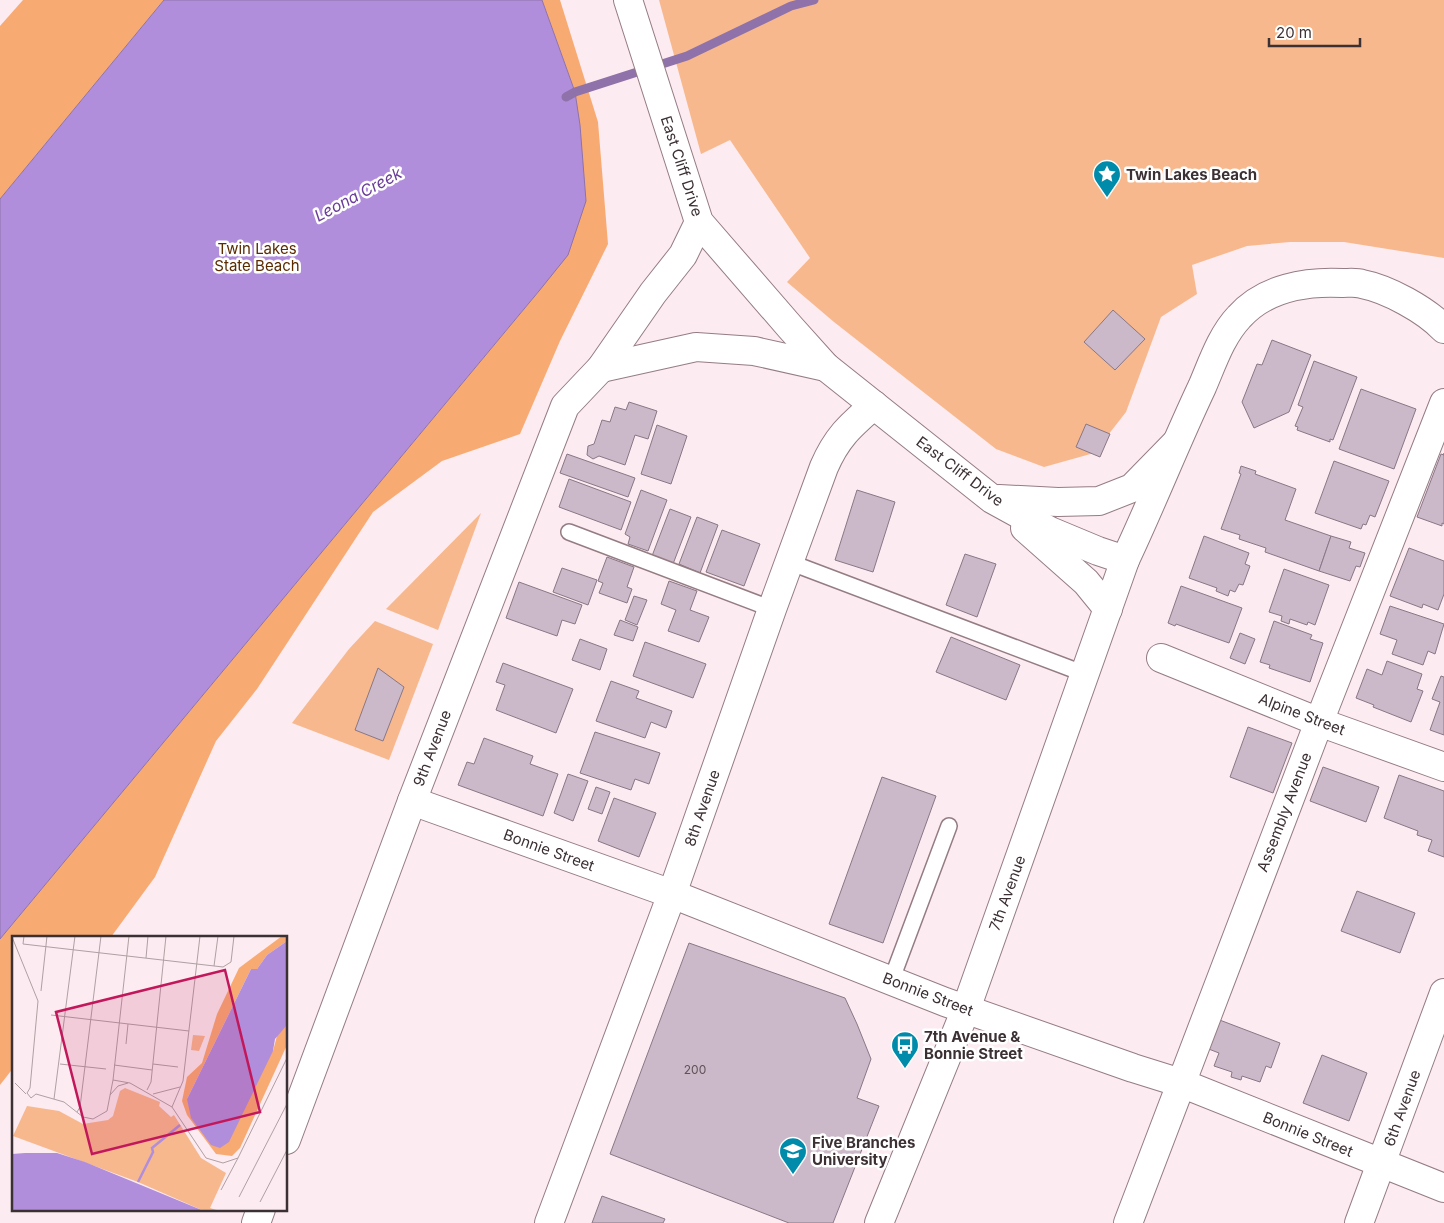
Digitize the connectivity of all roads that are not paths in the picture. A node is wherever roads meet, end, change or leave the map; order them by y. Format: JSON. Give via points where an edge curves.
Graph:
{"nodes":[{"id":1,"x":628,"y":0,"type":"edge"},
{"id":2,"x":699,"y":222,"type":"junction"},
{"id":3,"x":1444,"y":328,"type":"edge"},
{"id":4,"x":826,"y":367,"type":"junction"},
{"id":5,"x":601,"y":368,"type":"junction"},
{"id":6,"x":1444,"y":403,"type":"edge"},
{"id":7,"x":874,"y":405,"type":"junction"},
{"id":8,"x":1176,"y":443,"type":"junction"},
{"id":9,"x":992,"y":499,"type":"junction"},
{"id":10,"x":570,"y":532,"type":"dead end"},
{"id":11,"x":1125,"y":560,"type":"junction"},
{"id":12,"x":790,"y":562,"type":"junction"},
{"id":13,"x":772,"y":608,"type":"junction"},
{"id":14,"x":1108,"y":609,"type":"junction"},
{"id":15,"x":1161,"y":658,"type":"dead end"},
{"id":16,"x":1085,"y":674,"type":"junction"},
{"id":17,"x":1319,"y":722,"type":"junction"},
{"id":18,"x":1444,"y":767,"type":"edge"},
{"id":19,"x":412,"y":801,"type":"junction"},
{"id":20,"x":949,"y":826,"type":"dead end"},
{"id":21,"x":672,"y":894,"type":"junction"},
{"id":22,"x":891,"y":981,"type":"junction"},
{"id":23,"x":1444,"y":993,"type":"edge"},
{"id":24,"x":966,"y":1009,"type":"junction"},
{"id":25,"x":1180,"y":1084,"type":"junction"},
{"id":26,"x":288,"y":1135,"type":"edge"},
{"id":27,"x":1381,"y":1164,"type":"junction"},
{"id":28,"x":1444,"y":1188,"type":"edge"},
{"id":29,"x":261,"y":1210,"type":"edge"},
{"id":30,"x":256,"y":1223,"type":"edge"},
{"id":31,"x":549,"y":1223,"type":"edge"},
{"id":32,"x":879,"y":1223,"type":"edge"},
{"id":33,"x":1128,"y":1223,"type":"edge"},
{"id":34,"x":1359,"y":1223,"type":"edge"}],
"edges":[{"from":1,"to":2,"type":"street","name":"East Cliff Drive"},
{"from":2,"to":4,"type":"street","name":"East Cliff Drive"},
{"from":2,"to":5,"type":"street","name":"9th Avenue","via":[[683,254]]},
{"from":3,"to":8,"type":"street","via":[[1417,307],[1362,284],[1327,282],[1292,286],[1259,300],[1238,317],[1223,340]]},
{"from":4,"to":5,"type":"street","via":[[754,351],[696,347]]},
{"from":4,"to":7,"type":"street","name":"East Cliff Drive"},
{"from":5,"to":19,"type":"street","name":"9th Avenue","via":[[565,406]]},
{"from":6,"to":17,"type":"street","name":"Assembly Avenue"},
{"from":7,"to":9,"type":"street","name":"East Cliff Drive"},
{"from":7,"to":12,"type":"street","name":"8th Avenue","via":[[847,429],[830,452]]},
{"from":8,"to":9,"type":"street","via":[[1132,488],[1099,501]]},
{"from":8,"to":11,"type":"street"},
{"from":9,"to":11,"type":"street","name":"East Cliff Drive","via":[[1050,531]]},
{"from":9,"to":14,"type":"street","via":[[1086,582]]},
{"from":10,"to":13,"type":"lane"},
{"from":11,"to":14,"type":"street","name":"7th Avenue"},
{"from":12,"to":13,"type":"street","name":"8th Avenue"},
{"from":12,"to":16,"type":"lane"},
{"from":13,"to":21,"type":"street","name":"8th Avenue"},
{"from":14,"to":16,"type":"street","name":"7th Avenue"},
{"from":15,"to":17,"type":"street","name":"Alpine Street"},
{"from":16,"to":24,"type":"street","name":"7th Avenue"},
{"from":17,"to":18,"type":"street","name":"Alpine Street"},
{"from":17,"to":25,"type":"street","name":"Assembly Avenue"},
{"from":19,"to":21,"type":"street","name":"Bonnie Street"},
{"from":19,"to":26,"type":"street","name":"9th Avenue"},
{"from":20,"to":22,"type":"lane"},
{"from":21,"to":22,"type":"street","name":"Bonnie Street"},
{"from":21,"to":31,"type":"street","name":"8th Avenue"},
{"from":22,"to":24,"type":"street","name":"Bonnie Street"},
{"from":23,"to":27,"type":"street","name":"6th Avenue"},
{"from":24,"to":25,"type":"street","name":"Bonnie Street"},
{"from":24,"to":32,"type":"street","name":"7th Avenue"},
{"from":25,"to":27,"type":"street","name":"Bonnie Street"},
{"from":25,"to":33,"type":"street","name":"Assembly Avenue"},
{"from":27,"to":28,"type":"street","name":"Bonnie Street"},
{"from":27,"to":34,"type":"street","name":"6th Avenue"},
{"from":29,"to":30,"type":"street"}]}
